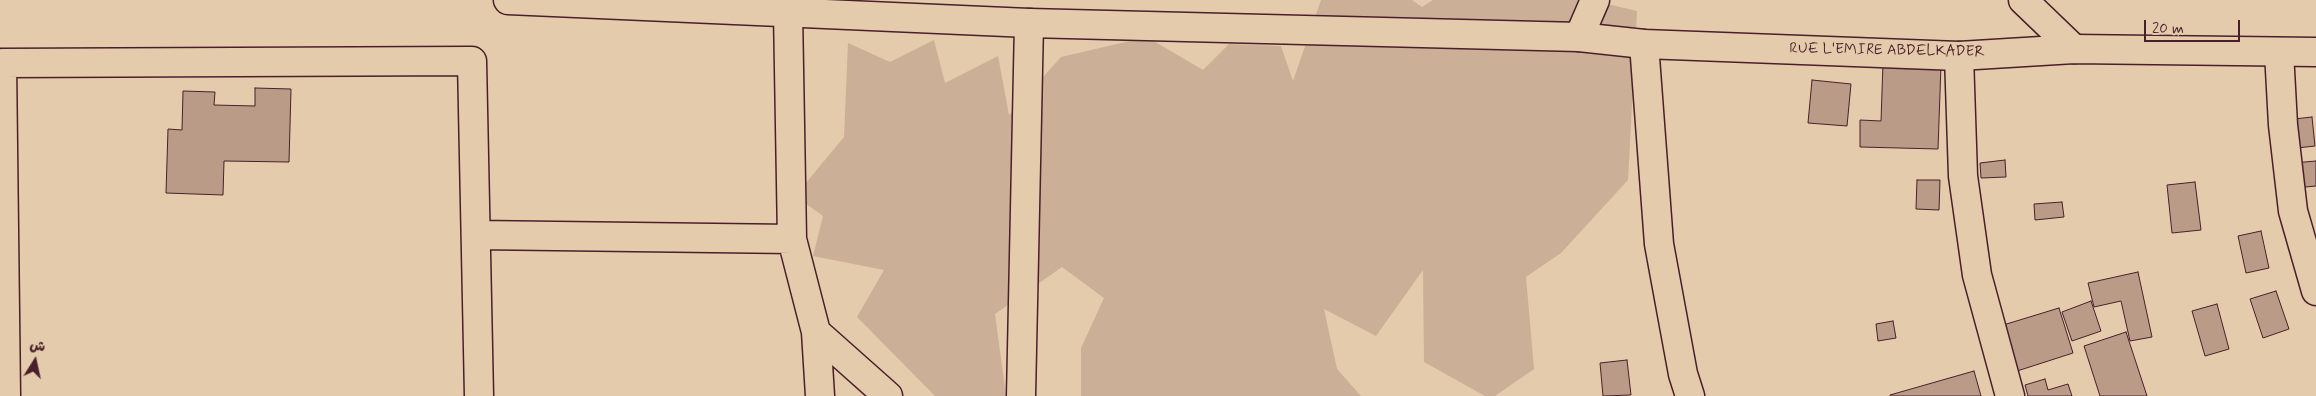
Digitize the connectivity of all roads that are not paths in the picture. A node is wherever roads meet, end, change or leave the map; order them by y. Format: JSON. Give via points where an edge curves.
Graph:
{"nodes":[{"id":1,"x":508,"y":0,"type":"edge"},
{"id":2,"x":1594,"y":0,"type":"edge"},
{"id":3,"x":2022,"y":0,"type":"edge"},
{"id":4,"x":788,"y":12,"type":"junction"},
{"id":5,"x":1029,"y":23,"type":"junction"},
{"id":6,"x":1579,"y":37,"type":"junction"},
{"id":7,"x":1644,"y":44,"type":"junction"},
{"id":8,"x":2074,"y":50,"type":"junction"},
{"id":9,"x":2279,"y":52,"type":"junction"},
{"id":10,"x":2316,"y":52,"type":"edge"},
{"id":11,"x":1960,"y":56,"type":"junction"},
{"id":12,"x":477,"y":235,"type":"junction"},
{"id":13,"x":792,"y":239,"type":"junction"},
{"id":14,"x":2316,"y":291,"type":"edge"},
{"id":15,"x":816,"y":332,"type":"junction"},
{"id":16,"x":6,"y":396,"type":"edge"},
{"id":17,"x":479,"y":396,"type":"edge"},
{"id":18,"x":820,"y":396,"type":"edge"},
{"id":19,"x":888,"y":396,"type":"edge"},
{"id":20,"x":1021,"y":396,"type":"edge"},
{"id":21,"x":1690,"y":396,"type":"edge"},
{"id":22,"x":2010,"y":396,"type":"edge"}],
"edges":[{"from":1,"to":4,"type":"street","name":"RUE L'EMIRE ABDELKADER"},
{"from":2,"to":6,"type":"street"},
{"from":3,"to":8,"type":"street"},
{"from":4,"to":5,"type":"street","name":"RUE L'EMIRE ABDELKADER"},
{"from":4,"to":13,"type":"street"},
{"from":5,"to":6,"type":"street","name":"RUE L'EMIRE ABDELKADER"},
{"from":5,"to":20,"type":"street"},
{"from":6,"to":7,"type":"street","name":"RUE L'EMIRE ABDELKADER"},
{"from":7,"to":11,"type":"street","name":"RUE L'EMIRE ABDELKADER"},
{"from":7,"to":21,"type":"street","via":[[1659,244]]},
{"from":8,"to":9,"type":"street","name":"RUE L'EMIRE ABDELKADER"},
{"from":8,"to":11,"type":"street","name":"RUE L'EMIRE ABDELKADER"},
{"from":9,"to":10,"type":"street","name":"RUE L'EMIRE ABDELKADER"},
{"from":9,"to":14,"type":"street","via":[[2283,125],[2294,211]]},
{"from":11,"to":22,"type":"street","via":[[1963,176],[1977,276]]},
{"from":12,"to":13,"type":"street"},
{"from":12,"to":16,"type":"street","via":[[472,61],[2,63]]},
{"from":12,"to":17,"type":"street"},
{"from":13,"to":15,"type":"street"},
{"from":15,"to":18,"type":"street"},
{"from":15,"to":19,"type":"street"}]}
